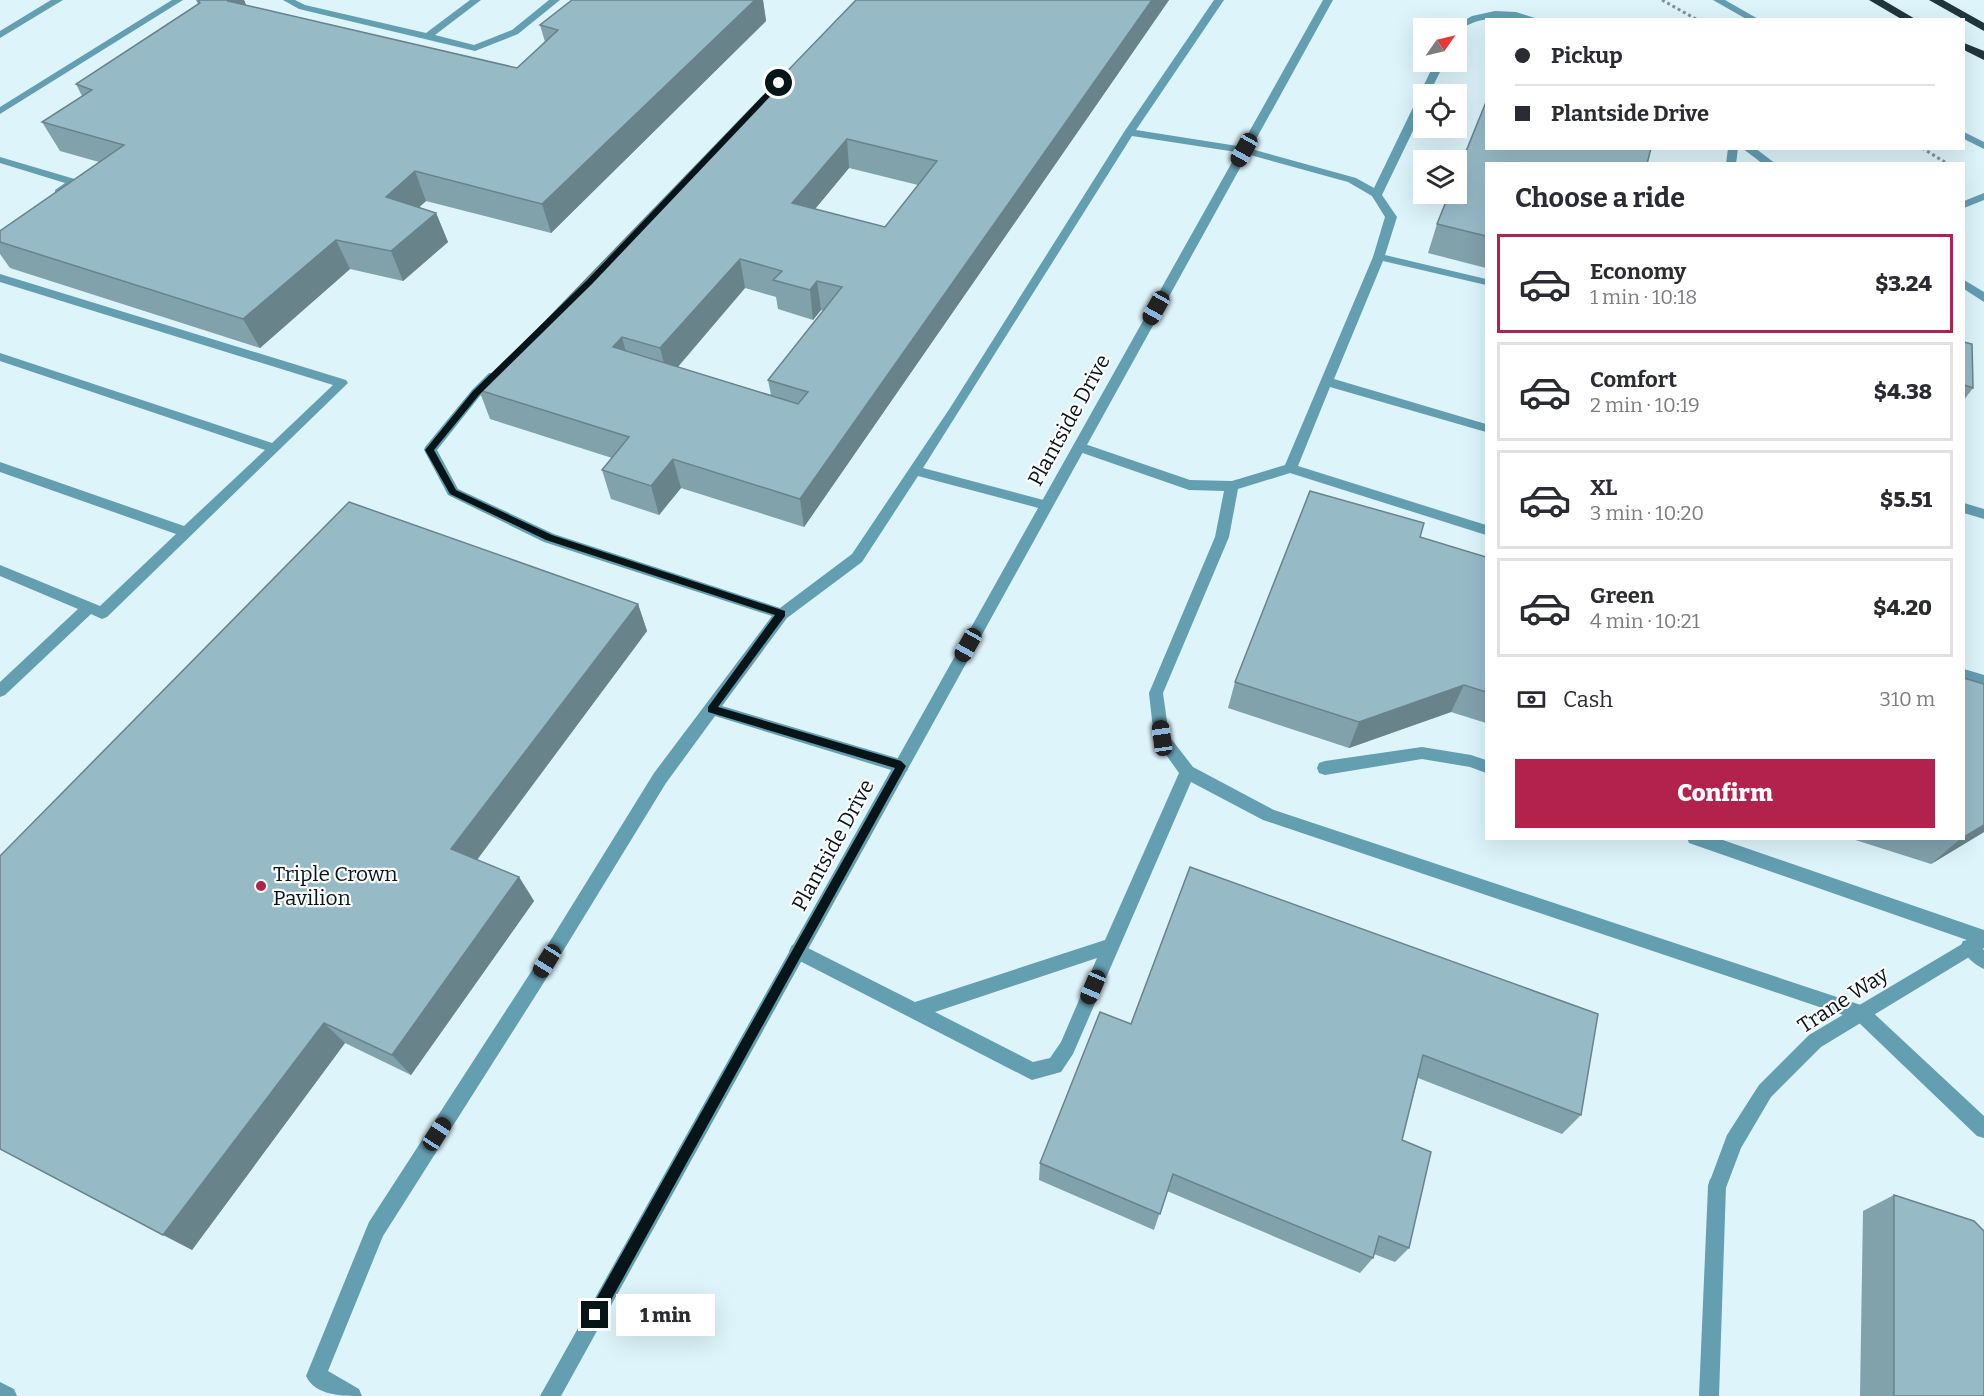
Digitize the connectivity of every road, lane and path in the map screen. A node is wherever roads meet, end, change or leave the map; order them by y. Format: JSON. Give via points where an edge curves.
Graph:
{"nodes":[{"id":1,"x":58,"y":0,"type":"edge"},
{"id":2,"x":178,"y":0,"type":"edge"},
{"id":3,"x":288,"y":0,"type":"edge"},
{"id":4,"x":476,"y":0,"type":"edge"},
{"id":5,"x":555,"y":0,"type":"edge"},
{"id":6,"x":1219,"y":0,"type":"edge"},
{"id":7,"x":1328,"y":0,"type":"edge"},
{"id":8,"x":1662,"y":0,"type":"edge"},
{"id":9,"x":1718,"y":0,"type":"edge"},
{"id":10,"x":1875,"y":0,"type":"edge"},
{"id":11,"x":1935,"y":0,"type":"edge"},
{"id":12,"x":1525,"y":18,"type":"edge"},
{"id":13,"x":1694,"y":18,"type":"edge"},
{"id":14,"x":1752,"y":18,"type":"edge"},
{"id":15,"x":1908,"y":18,"type":"edge"},
{"id":16,"x":1467,"y":20,"type":"edge"},
{"id":17,"x":1984,"y":28,"type":"edge"},
{"id":18,"x":0,"y":35,"type":"edge"},
{"id":19,"x":428,"y":36,"type":"junction"},
{"id":20,"x":1965,"y":46,"type":"edge"},
{"id":21,"x":1984,"y":56,"type":"edge"},
{"id":22,"x":0,"y":95,"type":"edge"},
{"id":23,"x":18,"y":100,"type":"junction"},
{"id":24,"x":0,"y":111,"type":"edge"},
{"id":25,"x":1413,"y":118,"type":"edge"},
{"id":26,"x":1128,"y":132,"type":"junction"},
{"id":27,"x":1965,"y":136,"type":"edge"},
{"id":28,"x":1984,"y":146,"type":"edge"},
{"id":29,"x":1244,"y":150,"type":"junction"},
{"id":30,"x":1750,"y":150,"type":"edge"},
{"id":31,"x":1925,"y":150,"type":"edge"},
{"id":32,"x":0,"y":160,"type":"edge"},
{"id":33,"x":1768,"y":162,"type":"edge"},
{"id":34,"x":1945,"y":162,"type":"edge"},
{"id":35,"x":1377,"y":194,"type":"junction"},
{"id":36,"x":1984,"y":196,"type":"edge"},
{"id":37,"x":44,"y":202,"type":"edge"},
{"id":38,"x":1965,"y":205,"type":"edge"},
{"id":39,"x":1379,"y":257,"type":"junction"},
{"id":40,"x":2,"y":282,"type":"edge"},
{"id":41,"x":1485,"y":282,"type":"edge"},
{"id":42,"x":1965,"y":285,"type":"edge"},
{"id":43,"x":1984,"y":298,"type":"edge"},
{"id":44,"x":0,"y":357,"type":"edge"},
{"id":45,"x":501,"y":369,"type":"edge"},
{"id":46,"x":1325,"y":381,"type":"junction"},
{"id":47,"x":1485,"y":428,"type":"edge"},
{"id":48,"x":1078,"y":447,"type":"junction"},
{"id":49,"x":274,"y":448,"type":"junction"},
{"id":50,"x":0,"y":467,"type":"edge"},
{"id":51,"x":1290,"y":468,"type":"junction"},
{"id":52,"x":915,"y":470,"type":"junction"},
{"id":53,"x":1232,"y":486,"type":"junction"},
{"id":54,"x":1046,"y":505,"type":"junction"},
{"id":55,"x":1965,"y":508,"type":"edge"},
{"id":56,"x":1984,"y":514,"type":"edge"},
{"id":57,"x":1485,"y":530,"type":"edge"},
{"id":58,"x":186,"y":532,"type":"junction"},
{"id":59,"x":0,"y":570,"type":"edge"},
{"id":60,"x":89,"y":607,"type":"junction"},
{"id":61,"x":782,"y":614,"type":"junction"},
{"id":62,"x":1965,"y":675,"type":"edge"},
{"id":63,"x":1984,"y":681,"type":"edge"},
{"id":64,"x":0,"y":691,"type":"edge"},
{"id":65,"x":711,"y":709,"type":"junction"},
{"id":66,"x":901,"y":766,"type":"junction"},
{"id":67,"x":1485,"y":767,"type":"edge"},
{"id":68,"x":1325,"y":768,"type":"dead end"},
{"id":69,"x":1187,"y":772,"type":"junction"},
{"id":70,"x":1701,"y":840,"type":"edge"},
{"id":71,"x":1979,"y":941,"type":"edge"},
{"id":72,"x":1111,"y":946,"type":"junction"},
{"id":73,"x":798,"y":951,"type":"junction"},
{"id":74,"x":1984,"y":961,"type":"edge"},
{"id":75,"x":913,"y":1011,"type":"junction"},
{"id":76,"x":1861,"y":1013,"type":"junction"},
{"id":77,"x":1984,"y":1129,"type":"edge"},
{"id":78,"x":0,"y":1392,"type":"edge"},
{"id":79,"x":7,"y":1396,"type":"edge"},
{"id":80,"x":352,"y":1396,"type":"edge"},
{"id":81,"x":550,"y":1396,"type":"edge"},
{"id":82,"x":1709,"y":1396,"type":"edge"}],
"edges":[{"from":1,"to":18,"type":"street"},
{"from":2,"to":23,"type":"street"},
{"from":3,"to":19,"type":"street","via":[[302,8]]},
{"from":4,"to":19,"type":"street"},
{"from":5,"to":19,"type":"street","via":[[515,32],[475,48]]},
{"from":6,"to":26,"type":"street"},
{"from":7,"to":29,"type":"street","name":"Plantside Drive"},
{"from":8,"to":13,"type":"path"},
{"from":9,"to":14,"type":"street"},
{"from":10,"to":15,"type":"highway"},
{"from":11,"to":17,"type":"highway"},
{"from":12,"to":16,"type":"street","via":[[1489,12]]},
{"from":20,"to":21,"type":"highway"},
{"from":22,"to":23,"type":"street"},
{"from":23,"to":24,"type":"street"},
{"from":25,"to":35,"type":"street"},
{"from":26,"to":29,"type":"street"},
{"from":26,"to":52,"type":"street"},
{"from":27,"to":28,"type":"street"},
{"from":29,"to":35,"type":"street","via":[[1352,180]]},
{"from":29,"to":48,"type":"street","name":"Plantside Drive"},
{"from":30,"to":33,"type":"street"},
{"from":31,"to":34,"type":"path"},
{"from":32,"to":37,"type":"street","via":[[74,182]]},
{"from":35,"to":39,"type":"street","via":[[1391,217]]},
{"from":36,"to":38,"type":"street"},
{"from":39,"to":41,"type":"street"},
{"from":39,"to":46,"type":"street"},
{"from":40,"to":49,"type":"street","via":[[342,383]]},
{"from":42,"to":43,"type":"street"},
{"from":44,"to":49,"type":"street"},
{"from":45,"to":61,"type":"street","via":[[429,450],[453,492],[549,538]]},
{"from":46,"to":47,"type":"street"},
{"from":46,"to":51,"type":"street"},
{"from":48,"to":53,"type":"street","via":[[1189,485]]},
{"from":48,"to":54,"type":"street","name":"Plantside Drive"},
{"from":49,"to":58,"type":"street"},
{"from":50,"to":58,"type":"street"},
{"from":51,"to":53,"type":"street"},
{"from":51,"to":57,"type":"street"},
{"from":52,"to":54,"type":"street"},
{"from":52,"to":61,"type":"street","via":[[857,558]]},
{"from":53,"to":69,"type":"street","via":[[1222,537],[1156,693],[1162,738]]},
{"from":54,"to":66,"type":"street","name":"Plantside Drive"},
{"from":55,"to":56,"type":"street"},
{"from":58,"to":60,"type":"street","via":[[102,612]]},
{"from":59,"to":60,"type":"street"},
{"from":60,"to":64,"type":"street"},
{"from":61,"to":65,"type":"street"},
{"from":62,"to":63,"type":"street"},
{"from":65,"to":66,"type":"street"},
{"from":65,"to":80,"type":"street","via":[[660,778],[376,1229],[316,1376]]},
{"from":66,"to":73,"type":"street","name":"Plantside Drive"},
{"from":67,"to":68,"type":"street","via":[[1422,753]]},
{"from":69,"to":72,"type":"street"},
{"from":69,"to":76,"type":"street","via":[[1269,815]]},
{"from":70,"to":71,"type":"street"},
{"from":71,"to":74,"type":"street"},
{"from":71,"to":76,"type":"street","name":"Trane Way"},
{"from":72,"to":75,"type":"street"},
{"from":72,"to":75,"type":"street","via":[[1067,1048],[1055,1066],[1032,1071]]},
{"from":73,"to":75,"type":"street"},
{"from":73,"to":81,"type":"street","name":"Plantside Drive"},
{"from":76,"to":77,"type":"street"},
{"from":76,"to":82,"type":"street","name":"Trane Way","via":[[1815,1041],[1765,1091],[1734,1142],[1717,1186]]},
{"from":78,"to":79,"type":"street"}]}
